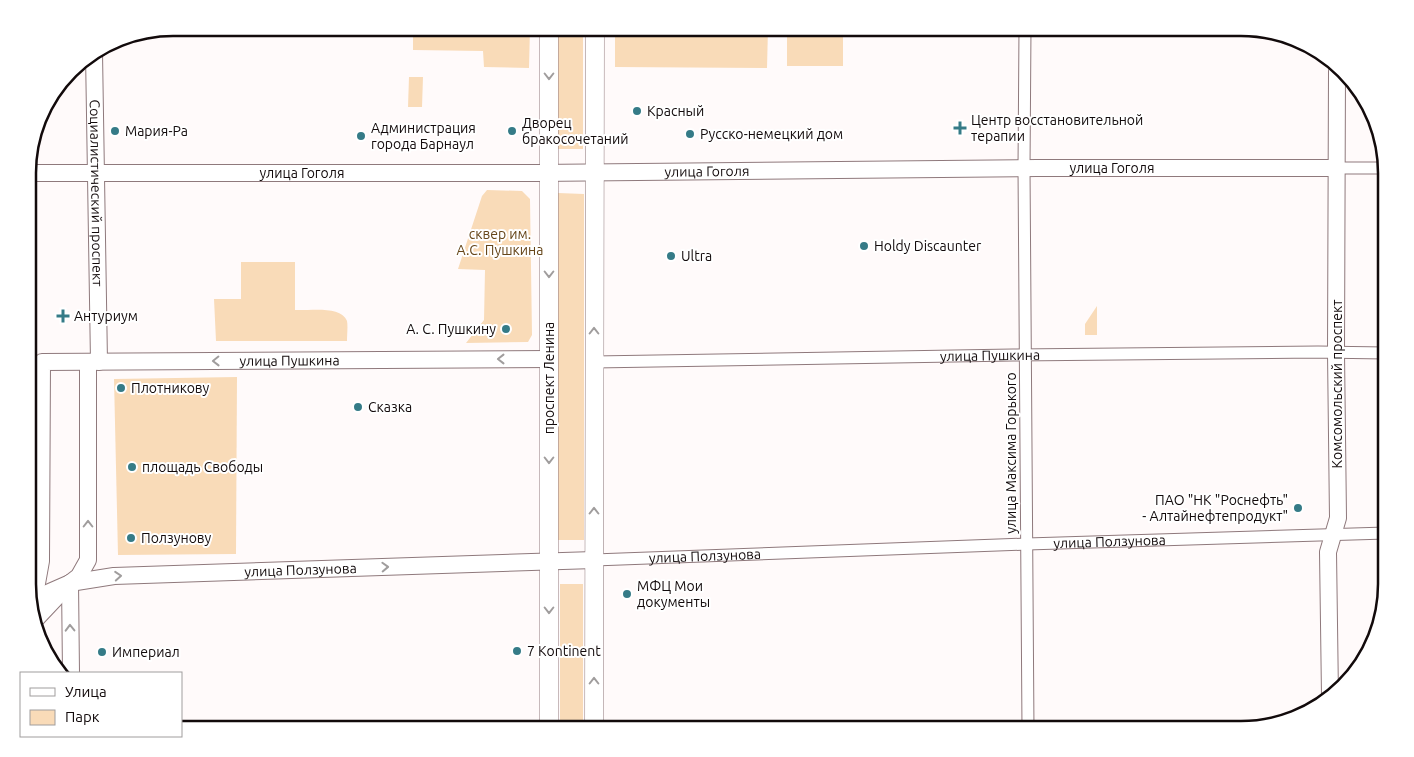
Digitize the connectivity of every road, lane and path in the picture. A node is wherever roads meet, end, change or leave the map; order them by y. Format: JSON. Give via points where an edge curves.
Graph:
{"nodes":[{"id":1,"x":549,"y":36,"type":"edge"},
{"id":2,"x":595,"y":36,"type":"edge"},
{"id":3,"x":1025,"y":36,"type":"edge"},
{"id":4,"x":94,"y":61,"type":"edge"},
{"id":5,"x":1338,"y":77,"type":"edge"},
{"id":6,"x":1024,"y":168,"type":"junction"},
{"id":7,"x":1337,"y":168,"type":"junction"},
{"id":8,"x":1378,"y":168,"type":"edge"},
{"id":9,"x":595,"y":172,"type":"junction"},
{"id":10,"x":37,"y":173,"type":"edge"},
{"id":11,"x":96,"y":173,"type":"junction"},
{"id":12,"x":549,"y":173,"type":"junction"},
{"id":13,"x":1336,"y":353,"type":"junction"},
{"id":14,"x":1378,"y":353,"type":"edge"},
{"id":15,"x":1026,"y":355,"type":"junction"},
{"id":16,"x":549,"y":359,"type":"junction"},
{"id":17,"x":37,"y":362,"type":"edge"},
{"id":18,"x":93,"y":362,"type":"junction"},
{"id":19,"x":594,"y":362,"type":"junction"},
{"id":20,"x":36,"y":409,"type":"edge"},
{"id":21,"x":1378,"y":533,"type":"edge"},
{"id":22,"x":1332,"y":536,"type":"junction"},
{"id":23,"x":1027,"y":544,"type":"junction"},
{"id":24,"x":594,"y":560,"type":"junction"},
{"id":25,"x":41,"y":561,"type":"junction"},
{"id":26,"x":550,"y":561,"type":"junction"},
{"id":27,"x":36,"y":580,"type":"edge"},
{"id":28,"x":70,"y":583,"type":"junction"},
{"id":29,"x":37,"y":599,"type":"edge"},
{"id":30,"x":40,"y":615,"type":"edge"},
{"id":31,"x":71,"y":672,"type":"edge"},
{"id":32,"x":1330,"y":688,"type":"edge"},
{"id":33,"x":1028,"y":720,"type":"edge"},
{"id":34,"x":549,"y":721,"type":"edge"},
{"id":35,"x":594,"y":721,"type":"edge"}],
"edges":[{"from":1,"to":12,"type":"main road","name":"проспект Ленина","one_way":true},
{"from":2,"to":9,"type":"main road"},
{"from":3,"to":6,"type":"street","name":"улица Максима Горького"},
{"from":4,"to":11,"type":"street","name":"Социалистический проспект"},
{"from":5,"to":7,"type":"street","name":"Комсомольский проспект"},
{"from":6,"to":7,"type":"street","name":"улица Гоголя"},
{"from":6,"to":9,"type":"street","name":"улица Гоголя"},
{"from":6,"to":15,"type":"street","name":"улица Максима Горького"},
{"from":7,"to":8,"type":"street","name":"улица Гоголя"},
{"from":7,"to":13,"type":"street","name":"Комсомольский проспект"},
{"from":9,"to":12,"type":"street","name":"улица Гоголя"},
{"from":19,"to":9,"type":"main road","one_way":true},
{"from":10,"to":11,"type":"street","name":"улица Гоголя"},
{"from":11,"to":12,"type":"street","name":"улица Гоголя"},
{"from":11,"to":18,"type":"street","name":"Социалистический проспект"},
{"from":12,"to":16,"type":"main road","name":"проспект Ленина","one_way":true},
{"from":13,"to":14,"type":"street","name":"улица Пушкина"},
{"from":13,"to":15,"type":"street","name":"улица Пушкина"},
{"from":13,"to":22,"type":"street","name":"Комсомольский проспект","via":[[1338,518]]},
{"from":15,"to":19,"type":"street","name":"улица Пушкина"},
{"from":15,"to":23,"type":"street","name":"улица Максима Горького"},
{"from":16,"to":18,"type":"street","name":"улица Пушкина","one_way":true},
{"from":16,"to":26,"type":"main road","name":"проспект Ленина","one_way":true},
{"from":17,"to":18,"type":"street","name":"улица Пушкина"},
{"from":28,"to":18,"type":"street","name":"Социалистический проспект","one_way":true,"via":[[84,570],[88,560]]},
{"from":24,"to":19,"type":"main road","one_way":true},
{"from":20,"to":25,"type":"street"},
{"from":21,"to":22,"type":"street","name":"улица Ползунова"},
{"from":22,"to":23,"type":"street","name":"улица Ползунова"},
{"from":22,"to":32,"type":"street","name":"Комсомольский проспект","via":[[1328,552]]},
{"from":23,"to":24,"type":"street","name":"улица Ползунова"},
{"from":23,"to":33,"type":"street","name":"улица Максима Горького"},
{"from":24,"to":26,"type":"street","name":"улица Ползунова"},
{"from":35,"to":24,"type":"main road","one_way":true},
{"from":25,"to":27,"type":"street"},
{"from":25,"to":28,"type":"street","via":[[54,578]]},
{"from":28,"to":26,"type":"street","name":"улица Ползунова","one_way":true,"via":[[114,576]]},
{"from":26,"to":34,"type":"main road","name":"проспект Ленина","one_way":true},
{"from":28,"to":29,"type":"street","name":"улица Ползунова"},
{"from":28,"to":30,"type":"street","name":"Социалистический проспект"},
{"from":31,"to":28,"type":"street","one_way":true}]}
